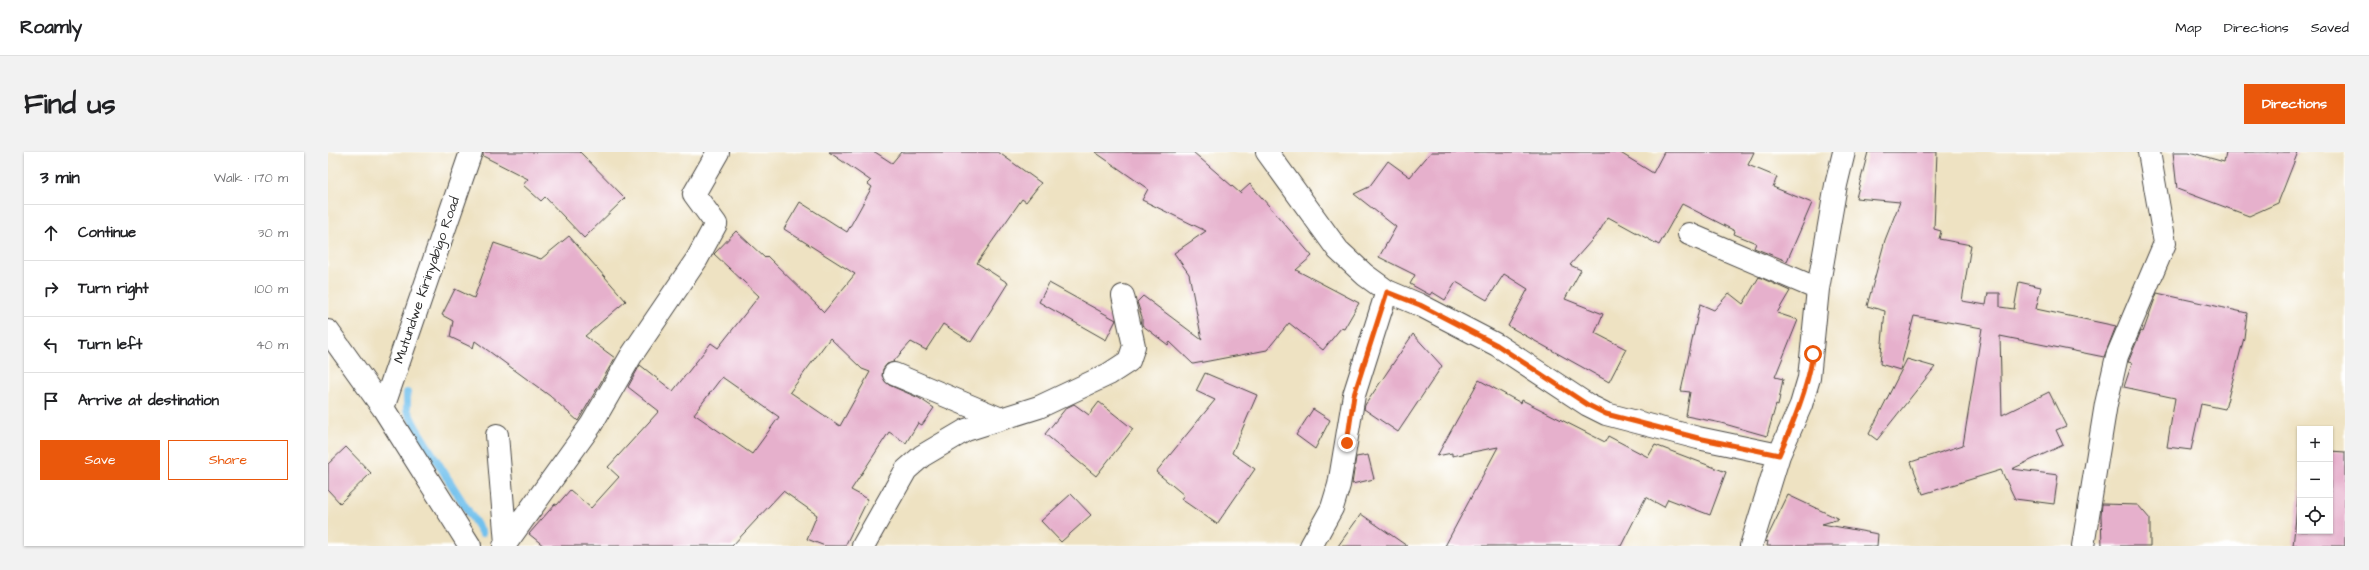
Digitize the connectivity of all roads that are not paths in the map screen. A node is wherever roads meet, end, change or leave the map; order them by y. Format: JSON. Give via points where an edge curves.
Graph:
{"nodes":[{"id":1,"x":471,"y":152,"type":"edge"},
{"id":2,"x":718,"y":152,"type":"edge"},
{"id":3,"x":1267,"y":152,"type":"edge"},
{"id":4,"x":1844,"y":152,"type":"edge"},
{"id":5,"x":2149,"y":152,"type":"edge"},
{"id":6,"x":1689,"y":234,"type":"dead end"},
{"id":7,"x":1818,"y":289,"type":"junction"},
{"id":8,"x":1387,"y":292,"type":"junction"},
{"id":9,"x":1123,"y":296,"type":"dead end"},
{"id":10,"x":328,"y":331,"type":"edge"},
{"id":11,"x":894,"y":374,"type":"dead end"},
{"id":12,"x":383,"y":408,"type":"junction"},
{"id":13,"x":1001,"y":419,"type":"junction"},
{"id":14,"x":497,"y":435,"type":"dead end"},
{"id":15,"x":1779,"y":455,"type":"junction"},
{"id":16,"x":505,"y":544,"type":"edge"},
{"id":17,"x":470,"y":546,"type":"edge"},
{"id":18,"x":863,"y":546,"type":"edge"},
{"id":19,"x":1311,"y":546,"type":"edge"},
{"id":20,"x":1751,"y":546,"type":"edge"},
{"id":21,"x":2083,"y":546,"type":"edge"}],
"edges":[{"from":1,"to":12,"type":"street","name":"Mutundwe Kirinyabigo Road"},
{"from":2,"to":16,"type":"street","via":[[694,194],[716,224],[697,259],[632,356],[591,425]]},
{"from":3,"to":8,"type":"street","via":[[1338,250]]},
{"from":4,"to":7,"type":"street"},
{"from":5,"to":21,"type":"street","via":[[2165,243],[2117,356],[2106,404]]},
{"from":6,"to":7,"type":"street"},
{"from":7,"to":15,"type":"street","via":[[1809,378],[1801,405]]},
{"from":8,"to":15,"type":"street","via":[[1420,305],[1497,345],[1588,405],[1606,414]]},
{"from":8,"to":19,"type":"street","via":[[1354,395],[1339,485],[1332,508]]},
{"from":9,"to":13,"type":"street","via":[[1134,346],[1129,362],[1039,407]]},
{"from":10,"to":12,"type":"street"},
{"from":11,"to":13,"type":"street"},
{"from":12,"to":17,"type":"street"},
{"from":13,"to":18,"type":"street","via":[[966,430],[922,456],[906,470]]},
{"from":14,"to":16,"type":"street"},
{"from":15,"to":20,"type":"street"}]}
